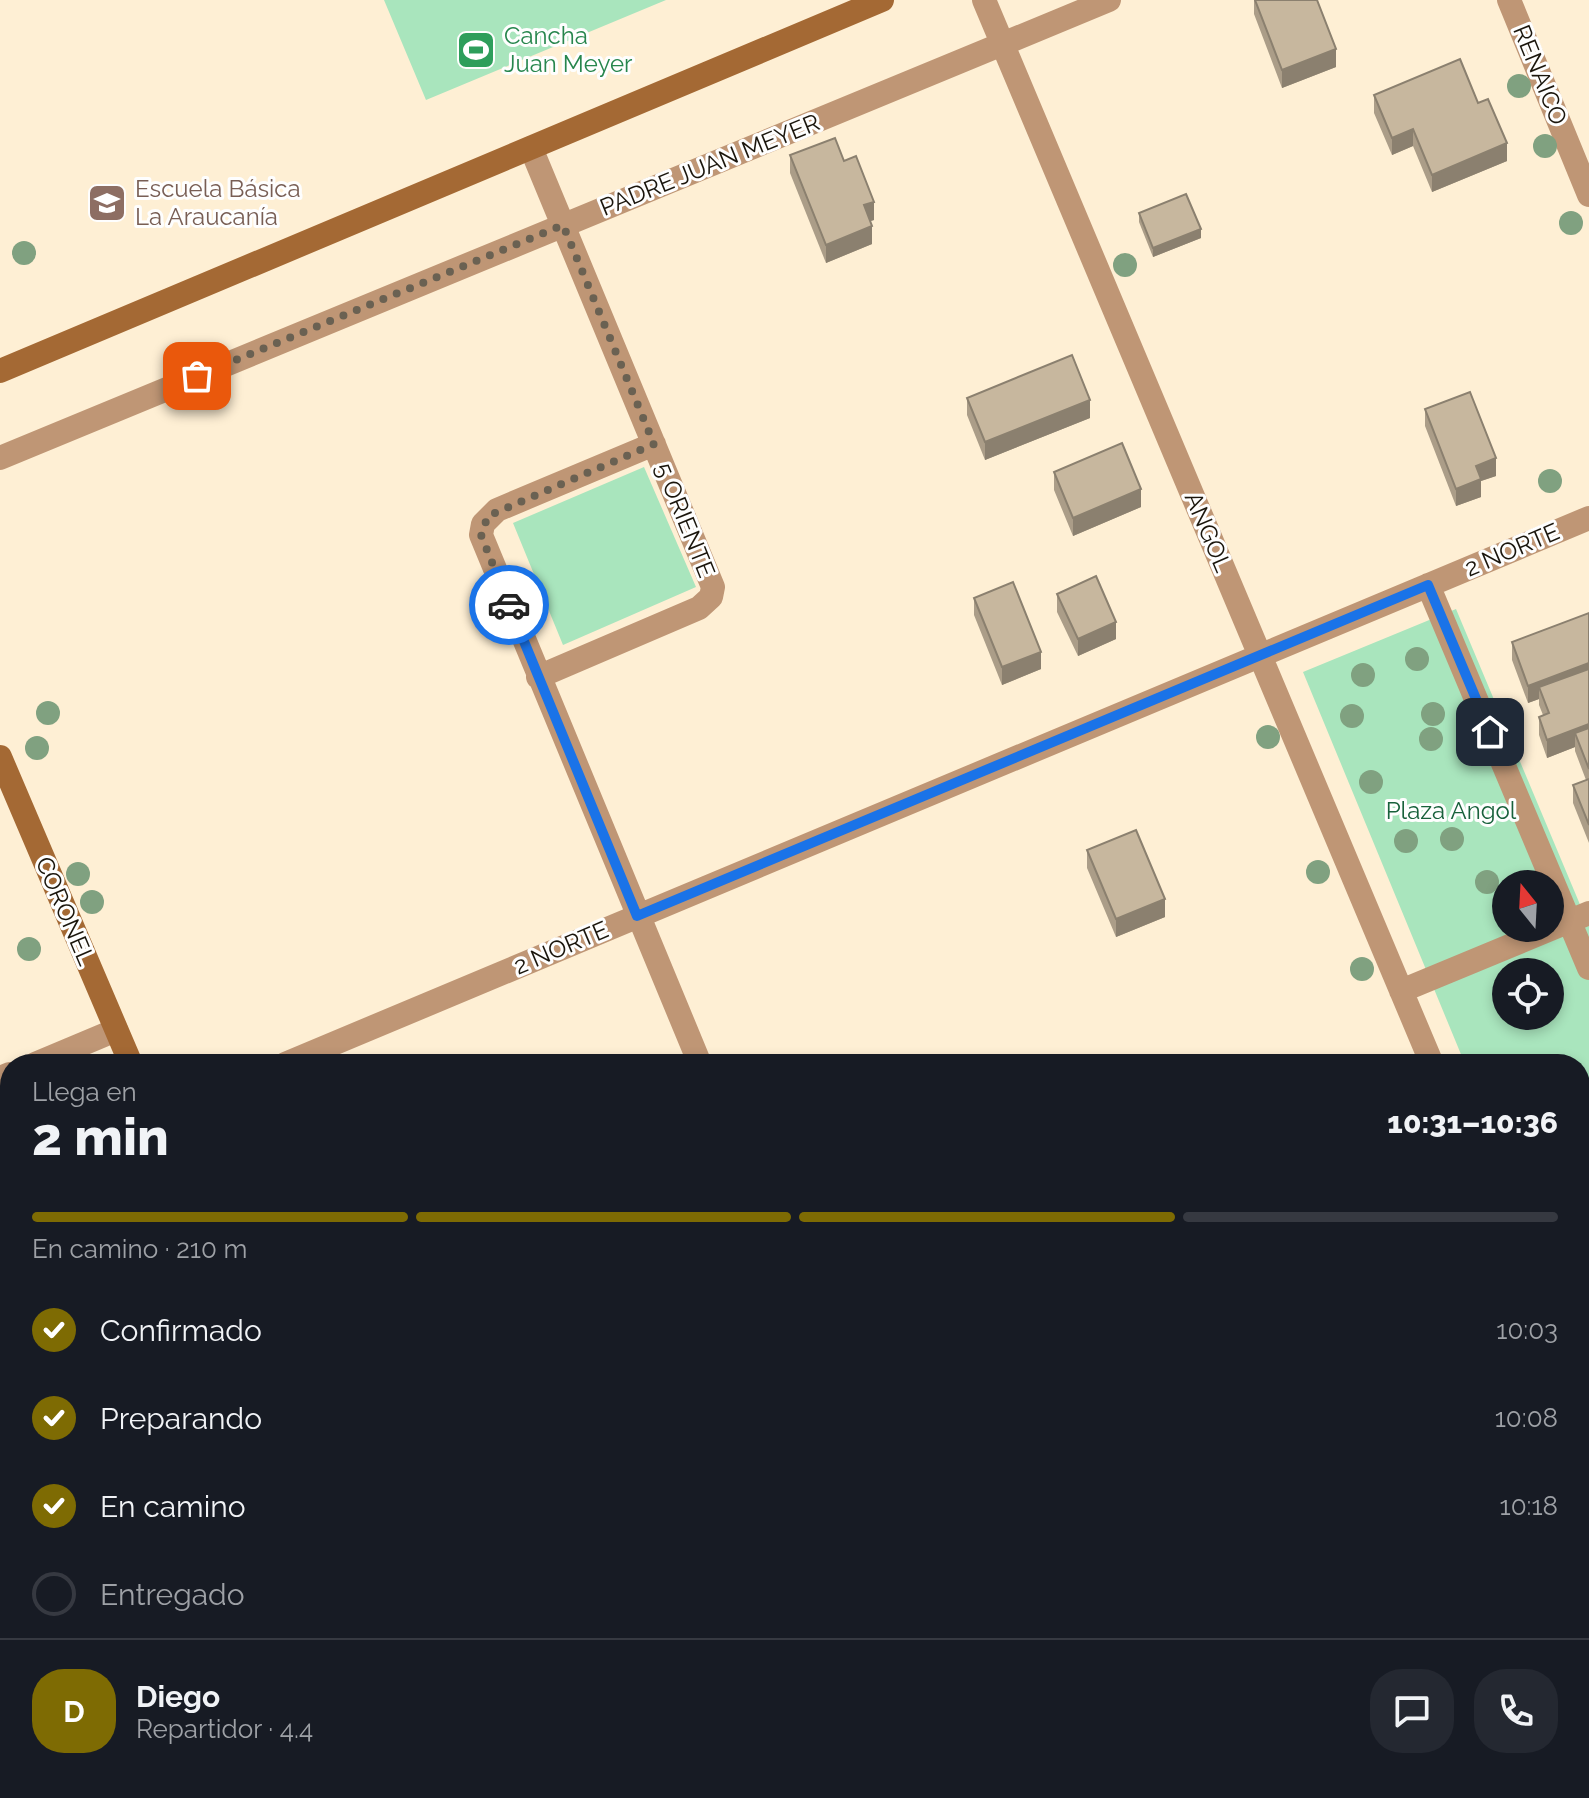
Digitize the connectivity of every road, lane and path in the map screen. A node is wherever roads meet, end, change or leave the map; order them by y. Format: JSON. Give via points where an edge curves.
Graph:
{"nodes":[{"id":1,"x":882,"y":0,"type":"edge"},
{"id":2,"x":984,"y":0,"type":"edge"},
{"id":3,"x":1109,"y":0,"type":"edge"},
{"id":4,"x":1509,"y":0,"type":"edge"},
{"id":5,"x":1003,"y":45,"type":"junction"},
{"id":6,"x":531,"y":148,"type":"junction"},
{"id":7,"x":1589,"y":195,"type":"edge"},
{"id":8,"x":563,"y":225,"type":"junction"},
{"id":9,"x":0,"y":371,"type":"edge"},
{"id":10,"x":654,"y":444,"type":"junction"},
{"id":11,"x":0,"y":458,"type":"edge"},
{"id":12,"x":1589,"y":518,"type":"edge"},
{"id":13,"x":1428,"y":585,"type":"junction"},
{"id":14,"x":1260,"y":656,"type":"junction"},
{"id":15,"x":538,"y":677,"type":"junction"},
{"id":16,"x":0,"y":757,"type":"edge"},
{"id":17,"x":637,"y":916,"type":"junction"},
{"id":18,"x":1579,"y":917,"type":"edge"},
{"id":19,"x":1589,"y":968,"type":"edge"},
{"id":20,"x":1401,"y":991,"type":"junction"},
{"id":21,"x":116,"y":1030,"type":"junction"},
{"id":22,"x":59,"y":1054,"type":"edge"},
{"id":23,"x":127,"y":1054,"type":"edge"},
{"id":24,"x":309,"y":1054,"type":"edge"},
{"id":25,"x":696,"y":1054,"type":"edge"},
{"id":26,"x":1428,"y":1054,"type":"edge"}],
"edges":[{"from":1,"to":6,"type":"street"},
{"from":2,"to":5,"type":"street","name":"ANGOL"},
{"from":3,"to":5,"type":"street","name":"PADRE JUAN MEYER"},
{"from":4,"to":7,"type":"street","name":"RENAICO"},
{"from":5,"to":8,"type":"street","name":"PADRE JUAN MEYER"},
{"from":5,"to":14,"type":"street","name":"ANGOL"},
{"from":6,"to":8,"type":"street","name":"5 ORIENTE"},
{"from":6,"to":9,"type":"street"},
{"from":8,"to":10,"type":"street","name":"5 ORIENTE"},
{"from":8,"to":11,"type":"street","name":"PADRE JUAN MEYER"},
{"from":10,"to":15,"type":"street","name":"5 ORIENTE","via":[[497,510],[483,524],[484,545]]},
{"from":10,"to":15,"type":"street","name":"5 ORIENTE","via":[[710,578],[711,597],[699,608]]},
{"from":12,"to":13,"type":"street","name":"2 NORTE"},
{"from":13,"to":14,"type":"street","name":"2 NORTE"},
{"from":13,"to":18,"type":"street"},
{"from":14,"to":17,"type":"street","name":"2 NORTE"},
{"from":14,"to":20,"type":"street","name":"ANGOL"},
{"from":15,"to":17,"type":"street","name":"5 ORIENTE"},
{"from":16,"to":21,"type":"street","name":"CORONEL"},
{"from":17,"to":24,"type":"street","name":"2 NORTE"},
{"from":17,"to":25,"type":"street","name":"5 ORIENTE"},
{"from":18,"to":19,"type":"street"},
{"from":18,"to":20,"type":"street"},
{"from":20,"to":26,"type":"street","name":"ANGOL"},
{"from":21,"to":22,"type":"street"},
{"from":21,"to":23,"type":"street","name":"CORONEL"}]}
